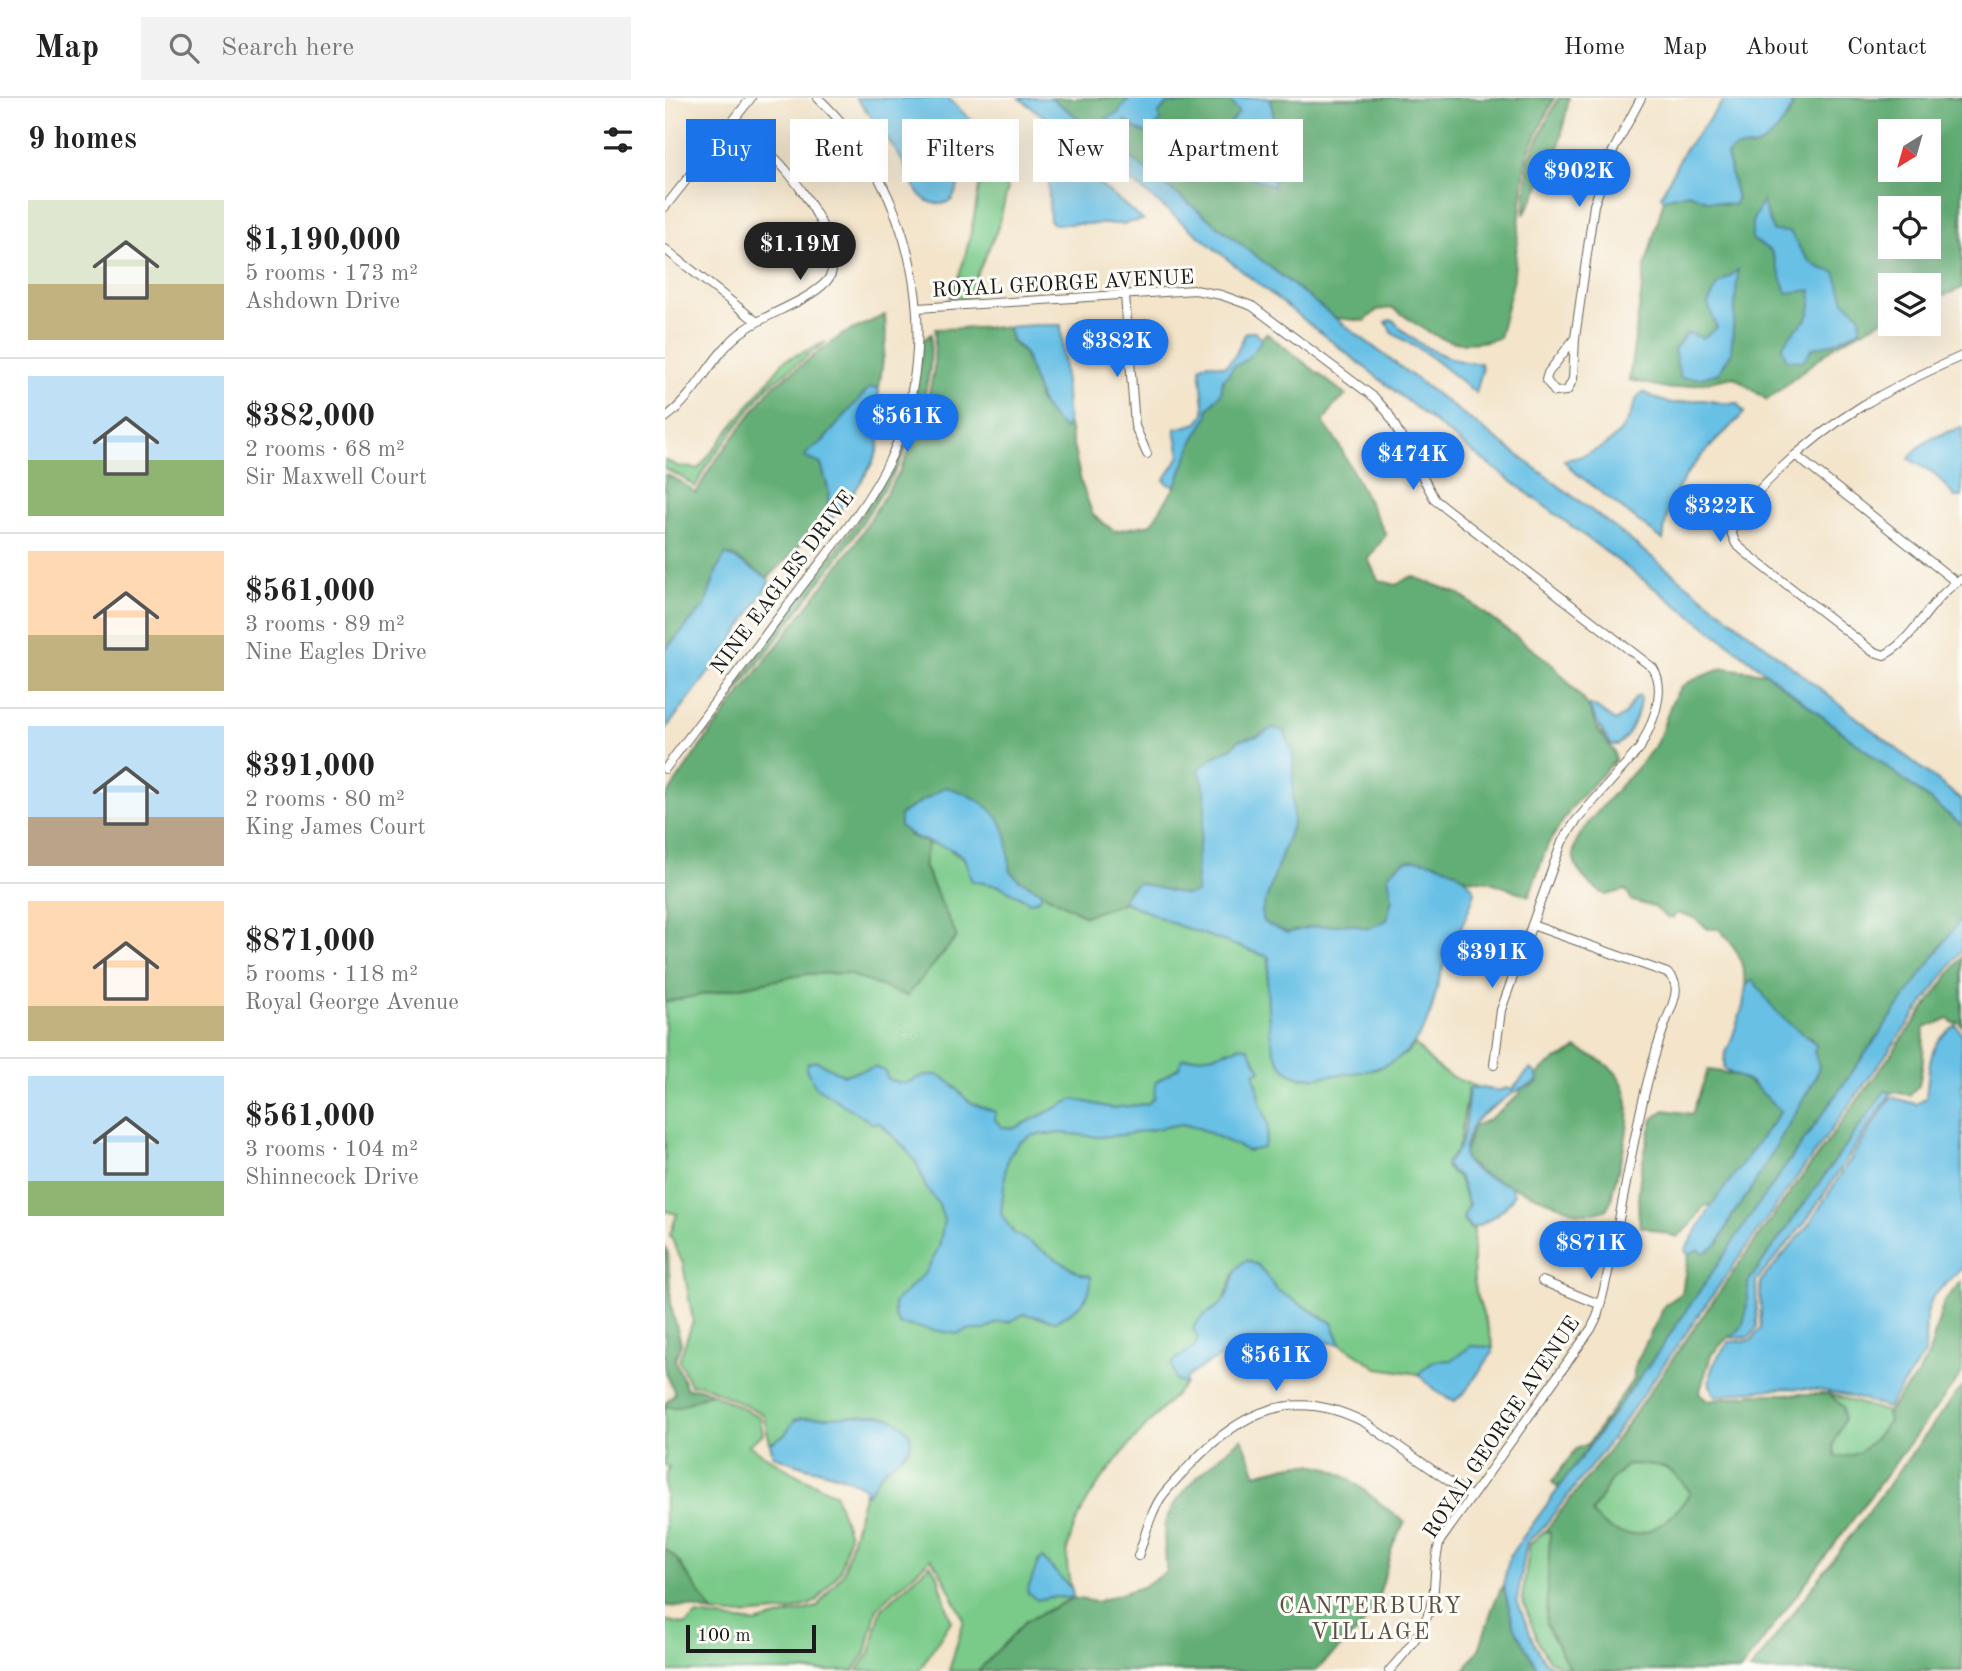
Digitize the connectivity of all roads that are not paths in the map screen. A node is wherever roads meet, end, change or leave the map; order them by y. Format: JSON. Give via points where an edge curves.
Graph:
{"nodes":[{"id":1,"x":751,"y":98,"type":"edge"},
{"id":2,"x":818,"y":98,"type":"edge"},
{"id":3,"x":1641,"y":98,"type":"edge"},
{"id":4,"x":735,"y":119,"type":"edge"},
{"id":5,"x":776,"y":159,"type":"edge"},
{"id":6,"x":686,"y":181,"type":"edge"},
{"id":7,"x":665,"y":207,"type":"edge"},
{"id":8,"x":665,"y":248,"type":"edge"},
{"id":9,"x":1125,"y":295,"type":"junction"},
{"id":10,"x":918,"y":309,"type":"junction"},
{"id":11,"x":757,"y":321,"type":"junction"},
{"id":12,"x":1575,"y":338,"type":"junction"},
{"id":13,"x":1962,"y":356,"type":"edge"},
{"id":14,"x":665,"y":418,"type":"edge"},
{"id":15,"x":1147,"y":454,"type":"dead end"},
{"id":16,"x":1795,"y":455,"type":"junction"},
{"id":17,"x":1959,"y":581,"type":"edge"},
{"id":18,"x":665,"y":769,"type":"edge"},
{"id":19,"x":1532,"y":925,"type":"junction"},
{"id":20,"x":1494,"y":1065,"type":"dead end"},
{"id":21,"x":1542,"y":1281,"type":"dead end"},
{"id":22,"x":1601,"y":1305,"type":"junction"},
{"id":23,"x":1470,"y":1496,"type":"junction"},
{"id":24,"x":1137,"y":1556,"type":"dead end"},
{"id":25,"x":1389,"y":1671,"type":"edge"}],
"edges":[{"from":1,"to":4,"type":"street"},
{"from":2,"to":10,"type":"street","name":"NINE EAGLES DRIVE","via":[[860,146],[886,191],[903,232]]},
{"from":3,"to":12,"type":"street","via":[[1612,151],[1594,205]]},
{"from":5,"to":11,"type":"street","via":[[804,193],[834,259],[828,280],[816,290]]},
{"from":6,"to":7,"type":"street"},
{"from":8,"to":11,"type":"street"},
{"from":9,"to":10,"type":"street","name":"ROYAL GEORGE AVENUE"},
{"from":9,"to":15,"type":"street","via":[[1135,426]]},
{"from":9,"to":19,"type":"street","name":"ROYAL GEORGE AVENUE","via":[[1195,290],[1252,306],[1382,405],[1435,500],[1656,673],[1660,688],[1647,735],[1568,832]]},
{"from":10,"to":18,"type":"street","name":"NINE EAGLES DRIVE","via":[[910,396],[880,478]]},
{"from":11,"to":14,"type":"street","via":[[737,336]]},
{"from":12,"to":12,"type":"street","via":[[1571,386],[1567,391],[1555,391],[1546,380],[1548,373]]},
{"from":13,"to":16,"type":"street","via":[[1868,400]]},
{"from":16,"to":17,"type":"street"},
{"from":16,"to":17,"type":"street","via":[[1736,519],[1731,533],[1735,544],[1872,651],[1884,655],[1897,649],[1925,612]]},
{"from":19,"to":20,"type":"street","via":[[1501,1010]]},
{"from":19,"to":22,"type":"street","name":"ROYAL GEORGE AVENUE","via":[[1667,973],[1676,985],[1650,1072]]},
{"from":21,"to":22,"type":"street"},
{"from":22,"to":23,"type":"street","name":"ROYAL GEORGE AVENUE","via":[[1591,1329]]},
{"from":23,"to":24,"type":"street","via":[[1351,1415],[1328,1407],[1287,1406],[1241,1420],[1212,1442],[1162,1496]]},
{"from":23,"to":25,"type":"street","name":"ROYAL GEORGE AVENUE","via":[[1440,1541],[1427,1618],[1410,1648]]}]}
